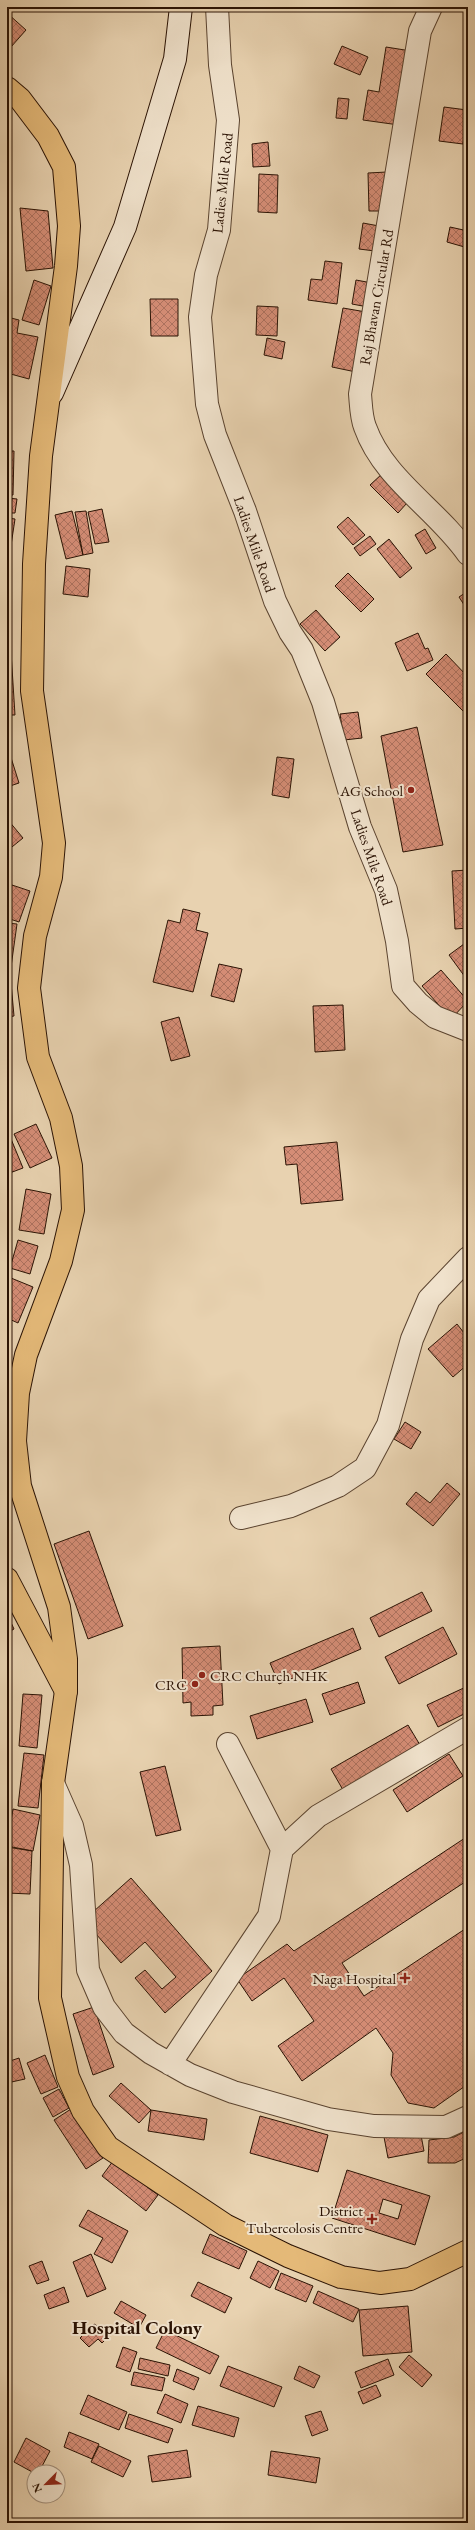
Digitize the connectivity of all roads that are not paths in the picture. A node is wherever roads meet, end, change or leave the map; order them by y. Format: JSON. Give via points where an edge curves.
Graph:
{"nodes":[{"id":1,"x":181,"y":7,"type":"edge"},
{"id":2,"x":217,"y":7,"type":"edge"},
{"id":3,"x":431,"y":7,"type":"edge"},
{"id":4,"x":7,"y":88,"type":"edge"},
{"id":5,"x":48,"y":403,"type":"junction"},
{"id":6,"x":468,"y":554,"type":"edge"},
{"id":7,"x":468,"y":1030,"type":"edge"},
{"id":8,"x":468,"y":1258,"type":"edge"},
{"id":9,"x":241,"y":1518,"type":"dead end"},
{"id":10,"x":7,"y":1579,"type":"edge"},
{"id":11,"x":66,"y":1691,"type":"junction"},
{"id":12,"x":468,"y":1728,"type":"edge"},
{"id":13,"x":228,"y":1744,"type":"dead end"},
{"id":14,"x":53,"y":1783,"type":"junction"},
{"id":15,"x":282,"y":1849,"type":"junction"},
{"id":16,"x":170,"y":2064,"type":"junction"},
{"id":17,"x":468,"y":2117,"type":"edge"},
{"id":18,"x":468,"y":2251,"type":"edge"}],
"edges":[{"from":1,"to":5,"type":"street","via":[[175,59],[125,227]]},
{"from":2,"to":7,"type":"street","name":"Ladies Mile Road","via":[[220,65],[228,120],[219,230],[206,275],[200,317],[209,412],[275,601],[302,650],[326,708],[360,827],[386,890],[403,986],[435,1017]]},
{"from":3,"to":6,"type":"street","name":"Raj Bhavan Circular Rd","via":[[420,31],[360,394],[364,426],[383,464],[454,533]]},
{"from":4,"to":5,"type":"main road","via":[[20,99],[48,136],[64,167],[69,226]]},
{"from":5,"to":11,"type":"main road","via":[[41,456],[34,564],[32,691],[54,843],[51,877],[35,936],[29,988],[38,1057],[61,1118],[72,1166],[73,1210],[61,1262],[26,1355],[18,1393],[15,1441],[20,1486],[59,1607],[66,1659]]},
{"from":8,"to":9,"type":"street","via":[[429,1299],[412,1339],[388,1425],[365,1468],[338,1486],[291,1506]]},
{"from":10,"to":11,"type":"main road"},
{"from":11,"to":14,"type":"main road"},
{"from":12,"to":15,"type":"street","via":[[318,1816]]},
{"from":13,"to":15,"type":"street"},
{"from":14,"to":16,"type":"street","via":[[72,1826],[81,1866],[88,1970],[104,2007],[124,2032]]},
{"from":14,"to":18,"type":"main road","via":[[50,1998],[68,2077],[83,2111],[108,2147],[225,2225],[288,2256],[341,2277],[380,2283],[410,2279]]},
{"from":15,"to":16,"type":"street","via":[[269,1916]]},
{"from":16,"to":17,"type":"street","via":[[233,2092],[328,2119],[374,2126],[446,2127]]}]}
